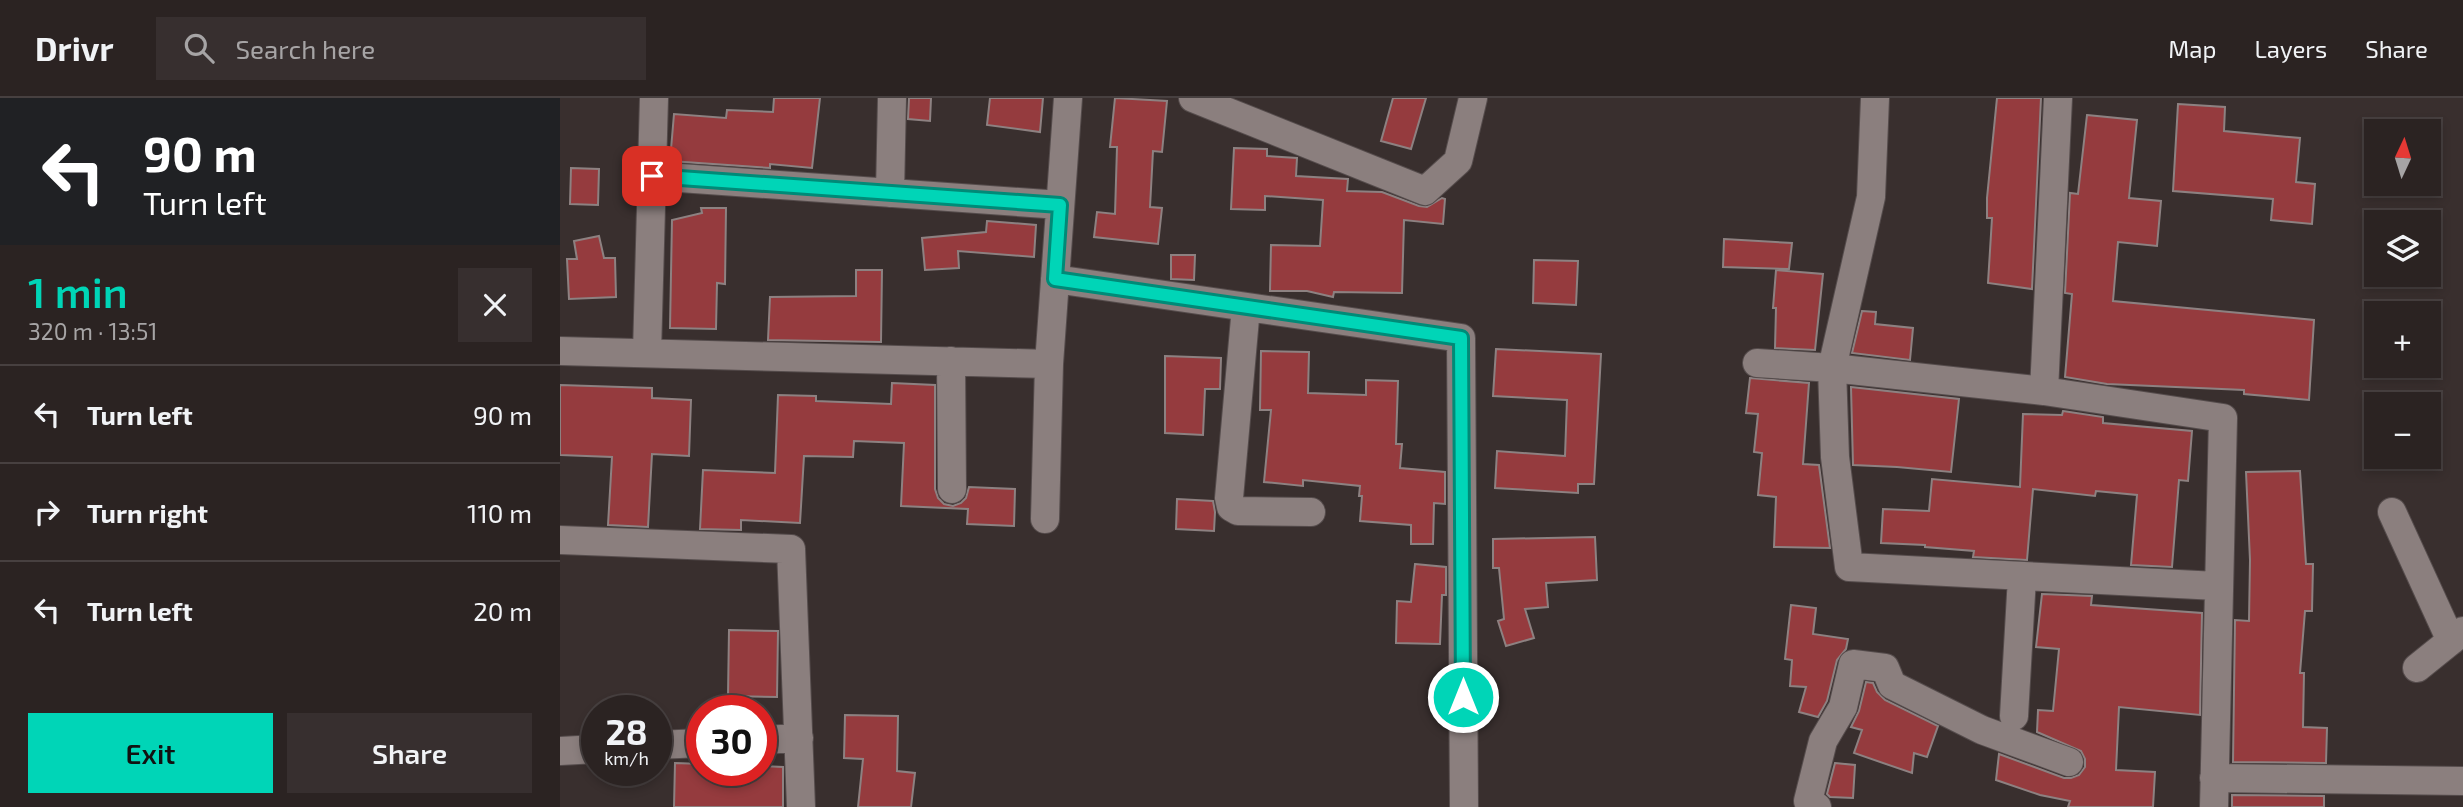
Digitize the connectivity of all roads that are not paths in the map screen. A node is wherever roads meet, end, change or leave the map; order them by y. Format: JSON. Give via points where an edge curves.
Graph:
{"nodes":[{"id":1,"x":654,"y":98,"type":"edge"},
{"id":2,"x":892,"y":98,"type":"edge"},
{"id":3,"x":1068,"y":98,"type":"edge"},
{"id":4,"x":1193,"y":98,"type":"edge"},
{"id":5,"x":1473,"y":98,"type":"edge"},
{"id":6,"x":1875,"y":98,"type":"edge"},
{"id":7,"x":2059,"y":98,"type":"edge"},
{"id":8,"x":652,"y":176,"type":"junction"},
{"id":9,"x":890,"y":193,"type":"junction"},
{"id":10,"x":1060,"y":205,"type":"junction"},
{"id":11,"x":1055,"y":279,"type":"junction"},
{"id":12,"x":1246,"y":307,"type":"junction"},
{"id":13,"x":560,"y":351,"type":"edge"},
{"id":14,"x":647,"y":353,"type":"junction"},
{"id":15,"x":951,"y":361,"type":"junction"},
{"id":16,"x":1757,"y":363,"type":"dead end"},
{"id":17,"x":1049,"y":364,"type":"junction"},
{"id":18,"x":1832,"y":368,"type":"junction"},
{"id":19,"x":2044,"y":391,"type":"junction"},
{"id":20,"x":952,"y":489,"type":"dead end"},
{"id":21,"x":1311,"y":512,"type":"dead end"},
{"id":22,"x":2392,"y":512,"type":"dead end"},
{"id":23,"x":1045,"y":519,"type":"dead end"},
{"id":24,"x":560,"y":540,"type":"edge"},
{"id":25,"x":2022,"y":577,"type":"junction"},
{"id":26,"x":2217,"y":586,"type":"junction"},
{"id":27,"x":2457,"y":636,"type":"edge"},
{"id":28,"x":2417,"y":667,"type":"dead end"},
{"id":29,"x":2014,"y":716,"type":"dead end"},
{"id":30,"x":799,"y":737,"type":"junction"},
{"id":31,"x":777,"y":739,"type":"edge"},
{"id":32,"x":581,"y":750,"type":"edge"},
{"id":33,"x":560,"y":751,"type":"edge"},
{"id":34,"x":2069,"y":762,"type":"dead end"},
{"id":35,"x":2214,"y":778,"type":"junction"},
{"id":36,"x":2463,"y":781,"type":"edge"},
{"id":37,"x":801,"y":807,"type":"edge"},
{"id":38,"x":1464,"y":807,"type":"edge"},
{"id":39,"x":1817,"y":807,"type":"edge"},
{"id":40,"x":2214,"y":807,"type":"edge"}],
"edges":[{"from":1,"to":8,"type":"street"},
{"from":2,"to":9,"type":"street"},
{"from":3,"to":10,"type":"street"},
{"from":4,"to":5,"type":"street","via":[[1426,191],[1458,161]]},
{"from":6,"to":18,"type":"street","via":[[1871,197]]},
{"from":7,"to":19,"type":"street"},
{"from":8,"to":9,"type":"street"},
{"from":8,"to":14,"type":"street"},
{"from":9,"to":10,"type":"street"},
{"from":10,"to":11,"type":"street"},
{"from":11,"to":12,"type":"street"},
{"from":11,"to":17,"type":"street"},
{"from":12,"to":21,"type":"street","via":[[1231,507],[1238,511]]},
{"from":12,"to":38,"type":"street","via":[[1461,338]]},
{"from":13,"to":14,"type":"street"},
{"from":14,"to":15,"type":"street"},
{"from":15,"to":17,"type":"street"},
{"from":15,"to":20,"type":"street"},
{"from":16,"to":18,"type":"street"},
{"from":17,"to":23,"type":"street"},
{"from":18,"to":19,"type":"street"},
{"from":18,"to":25,"type":"street","via":[[1835,457],[1849,567]]},
{"from":19,"to":26,"type":"street","via":[[2223,418]]},
{"from":22,"to":27,"type":"street"},
{"from":24,"to":30,"type":"street","via":[[791,549]]},
{"from":25,"to":26,"type":"street"},
{"from":25,"to":29,"type":"street"},
{"from":26,"to":35,"type":"street"},
{"from":27,"to":28,"type":"street"},
{"from":30,"to":31,"type":"street"},
{"from":30,"to":37,"type":"street"},
{"from":32,"to":33,"type":"street"},
{"from":34,"to":39,"type":"street","via":[[1982,730],[1892,685],[1885,668],[1853,664],[1843,707],[1823,741],[1808,801]]},
{"from":35,"to":36,"type":"street"},
{"from":35,"to":40,"type":"street"}]}
